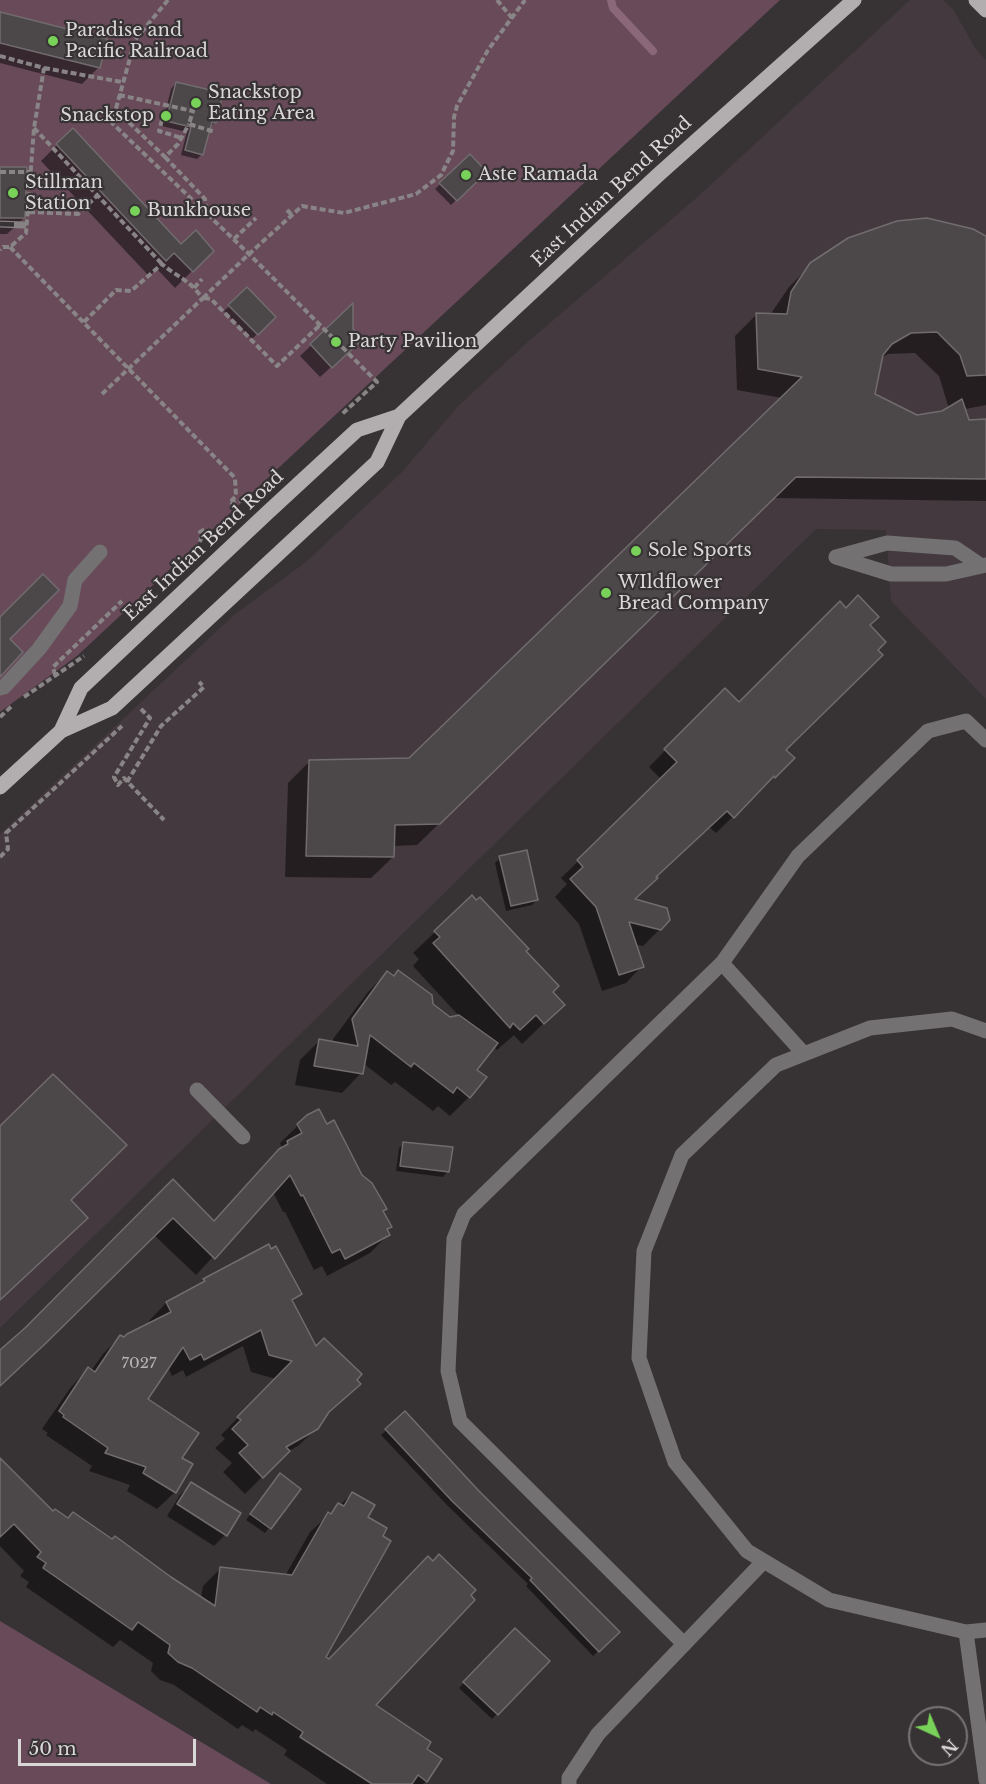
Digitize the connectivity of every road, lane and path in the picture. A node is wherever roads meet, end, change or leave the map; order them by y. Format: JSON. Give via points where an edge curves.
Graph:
{"nodes":[{"id":1,"x":168,"y":0,"type":"edge"},
{"id":2,"x":497,"y":0,"type":"edge"},
{"id":3,"x":525,"y":0,"type":"edge"},
{"id":4,"x":854,"y":0,"type":"edge"},
{"id":5,"x":976,"y":0,"type":"edge"},
{"id":6,"x":986,"y":10,"type":"edge"},
{"id":7,"x":512,"y":18,"type":"junction"},
{"id":8,"x":0,"y":56,"type":"edge"},
{"id":9,"x":44,"y":68,"type":"junction"},
{"id":10,"x":122,"y":82,"type":"junction"},
{"id":11,"x":119,"y":95,"type":"junction"},
{"id":12,"x":116,"y":110,"type":"junction"},
{"id":13,"x":162,"y":120,"type":"dead end"},
{"id":14,"x":189,"y":124,"type":"junction"},
{"id":15,"x":34,"y":128,"type":"junction"},
{"id":16,"x":215,"y":132,"type":"dead end"},
{"id":17,"x":182,"y":138,"type":"junction"},
{"id":18,"x":165,"y":157,"type":"junction"},
{"id":19,"x":0,"y":171,"type":"edge"},
{"id":20,"x":30,"y":172,"type":"junction"},
{"id":21,"x":100,"y":193,"type":"junction"},
{"id":22,"x":286,"y":210,"type":"dead end"},
{"id":23,"x":29,"y":212,"type":"junction"},
{"id":24,"x":207,"y":214,"type":"junction"},
{"id":25,"x":292,"y":215,"type":"junction"},
{"id":26,"x":256,"y":219,"type":"dead end"},
{"id":27,"x":234,"y":239,"type":"junction"},
{"id":28,"x":10,"y":247,"type":"junction"},
{"id":29,"x":0,"y":250,"type":"edge"},
{"id":30,"x":249,"y":254,"type":"junction"},
{"id":31,"x":162,"y":264,"type":"junction"},
{"id":32,"x":202,"y":279,"type":"dead end"},
{"id":33,"x":194,"y":288,"type":"junction"},
{"id":34,"x":203,"y":298,"type":"junction"},
{"id":35,"x":84,"y":322,"type":"junction"},
{"id":36,"x":320,"y":325,"type":"junction"},
{"id":37,"x":128,"y":369,"type":"junction"},
{"id":38,"x":102,"y":394,"type":"dead end"},
{"id":39,"x":399,"y":416,"type":"junction"},
{"id":40,"x":335,"y":421,"type":"dead end"},
{"id":41,"x":260,"y":491,"type":"dead end"},
{"id":42,"x":207,"y":528,"type":"dead end"},
{"id":43,"x":100,"y":552,"type":"dead end"},
{"id":44,"x":191,"y":555,"type":"dead end"},
{"id":45,"x":983,"y":565,"type":"edge"},
{"id":46,"x":122,"y":601,"type":"dead end"},
{"id":47,"x":93,"y":650,"type":"dead end"},
{"id":48,"x":55,"y":675,"type":"junction"},
{"id":49,"x":199,"y":682,"type":"dead end"},
{"id":50,"x":0,"y":688,"type":"edge"},
{"id":51,"x":133,"y":716,"type":"dead end"},
{"id":52,"x":0,"y":717,"type":"edge"},
{"id":53,"x":124,"y":724,"type":"dead end"},
{"id":54,"x":60,"y":731,"type":"junction"},
{"id":55,"x":986,"y":740,"type":"edge"},
{"id":56,"x":127,"y":782,"type":"junction"},
{"id":57,"x":0,"y":788,"type":"edge"},
{"id":58,"x":164,"y":820,"type":"dead end"},
{"id":59,"x":0,"y":857,"type":"edge"},
{"id":60,"x":722,"y":963,"type":"junction"},
{"id":61,"x":986,"y":1031,"type":"edge"},
{"id":62,"x":804,"y":1054,"type":"junction"},
{"id":63,"x":197,"y":1090,"type":"dead end"},
{"id":64,"x":243,"y":1137,"type":"dead end"},
{"id":65,"x":764,"y":1561,"type":"junction"},
{"id":66,"x":986,"y":1630,"type":"edge"},
{"id":67,"x":966,"y":1632,"type":"junction"},
{"id":68,"x":684,"y":1644,"type":"junction"},
{"id":69,"x":986,"y":1780,"type":"edge"},
{"id":70,"x":569,"y":1784,"type":"edge"}],
"edges":[{"from":1,"to":10,"type":"path","via":[[135,40]]},
{"from":2,"to":7,"type":"path"},
{"from":3,"to":7,"type":"path"},
{"from":4,"to":39,"type":"main road","name":"East Indian Bend Road","via":[[658,175]]},
{"from":5,"to":6,"type":"main road"},
{"from":7,"to":25,"type":"path","via":[[488,50],[457,106],[453,151],[443,177],[416,194],[378,205],[344,213],[302,206]]},
{"from":8,"to":9,"type":"path"},
{"from":9,"to":10,"type":"path"},
{"from":9,"to":15,"type":"path"},
{"from":10,"to":11,"type":"path"},
{"from":11,"to":12,"type":"path"},
{"from":11,"to":14,"type":"path","via":[[193,111]]},
{"from":12,"to":18,"type":"path"},
{"from":12,"to":24,"type":"path","via":[[112,123]]},
{"from":13,"to":17,"type":"path","via":[[159,131]]},
{"from":14,"to":16,"type":"path"},
{"from":14,"to":17,"type":"path"},
{"from":15,"to":20,"type":"path"},
{"from":15,"to":21,"type":"path"},
{"from":17,"to":18,"type":"path"},
{"from":18,"to":24,"type":"path","via":[[205,199]]},
{"from":19,"to":20,"type":"path"},
{"from":20,"to":23,"type":"path"},
{"from":21,"to":23,"type":"path","via":[[78,214]]},
{"from":21,"to":31,"type":"path"},
{"from":22,"to":25,"type":"path"},
{"from":23,"to":28,"type":"path","via":[[26,232]]},
{"from":24,"to":27,"type":"path"},
{"from":25,"to":30,"type":"path"},
{"from":26,"to":27,"type":"path"},
{"from":27,"to":30,"type":"path"},
{"from":28,"to":29,"type":"path"},
{"from":28,"to":35,"type":"path"},
{"from":30,"to":34,"type":"path"},
{"from":30,"to":36,"type":"path"},
{"from":31,"to":33,"type":"path"},
{"from":31,"to":35,"type":"path","via":[[131,291],[116,290]]},
{"from":32,"to":33,"type":"path"},
{"from":33,"to":34,"type":"path"},
{"from":34,"to":36,"type":"path","via":[[211,299],[278,366]]},
{"from":34,"to":37,"type":"path"},
{"from":35,"to":37,"type":"path"},
{"from":36,"to":40,"type":"path","via":[[377,382]]},
{"from":37,"to":38,"type":"path"},
{"from":37,"to":41,"type":"path","via":[[235,478],[233,503],[251,499]]},
{"from":39,"to":54,"type":"main road","name":"East Indian Bend Road","via":[[377,462],[277,555],[112,708]]},
{"from":39,"to":54,"type":"main road","name":"East Indian Bend Road","via":[[357,430],[266,514],[81,688]]},
{"from":42,"to":44,"type":"path","via":[[200,532],[199,547]]},
{"from":43,"to":50,"type":"lane","via":[[75,580],[70,606],[39,649]]},
{"from":45,"to":45,"type":"lane","via":[[955,548],[887,543],[836,557],[891,574],[946,574]]},
{"from":46,"to":48,"type":"path","via":[[53,667]]},
{"from":47,"to":48,"type":"path"},
{"from":48,"to":52,"type":"path"},
{"from":49,"to":56,"type":"path","via":[[204,687],[161,726]]},
{"from":51,"to":56,"type":"path","via":[[141,708],[150,718],[114,777],[118,785],[124,778]]},
{"from":53,"to":59,"type":"path","via":[[6,833],[8,849]]},
{"from":54,"to":57,"type":"main road","name":"East Indian Bend Road"},
{"from":55,"to":60,"type":"lane","via":[[966,721],[928,731],[798,856]]},
{"from":56,"to":58,"type":"path"},
{"from":60,"to":62,"type":"lane"},
{"from":60,"to":68,"type":"lane","via":[[464,1214],[454,1239],[448,1371],[460,1420]]},
{"from":61,"to":62,"type":"lane","via":[[952,1019],[870,1028]]},
{"from":62,"to":65,"type":"lane","via":[[776,1065],[682,1155],[644,1251],[639,1358],[675,1462],[747,1551]]},
{"from":63,"to":64,"type":"lane"},
{"from":65,"to":67,"type":"lane","via":[[829,1600]]},
{"from":65,"to":68,"type":"lane"},
{"from":66,"to":67,"type":"lane"},
{"from":67,"to":69,"type":"lane"},
{"from":68,"to":70,"type":"lane","via":[[598,1734],[569,1778]]}]}
